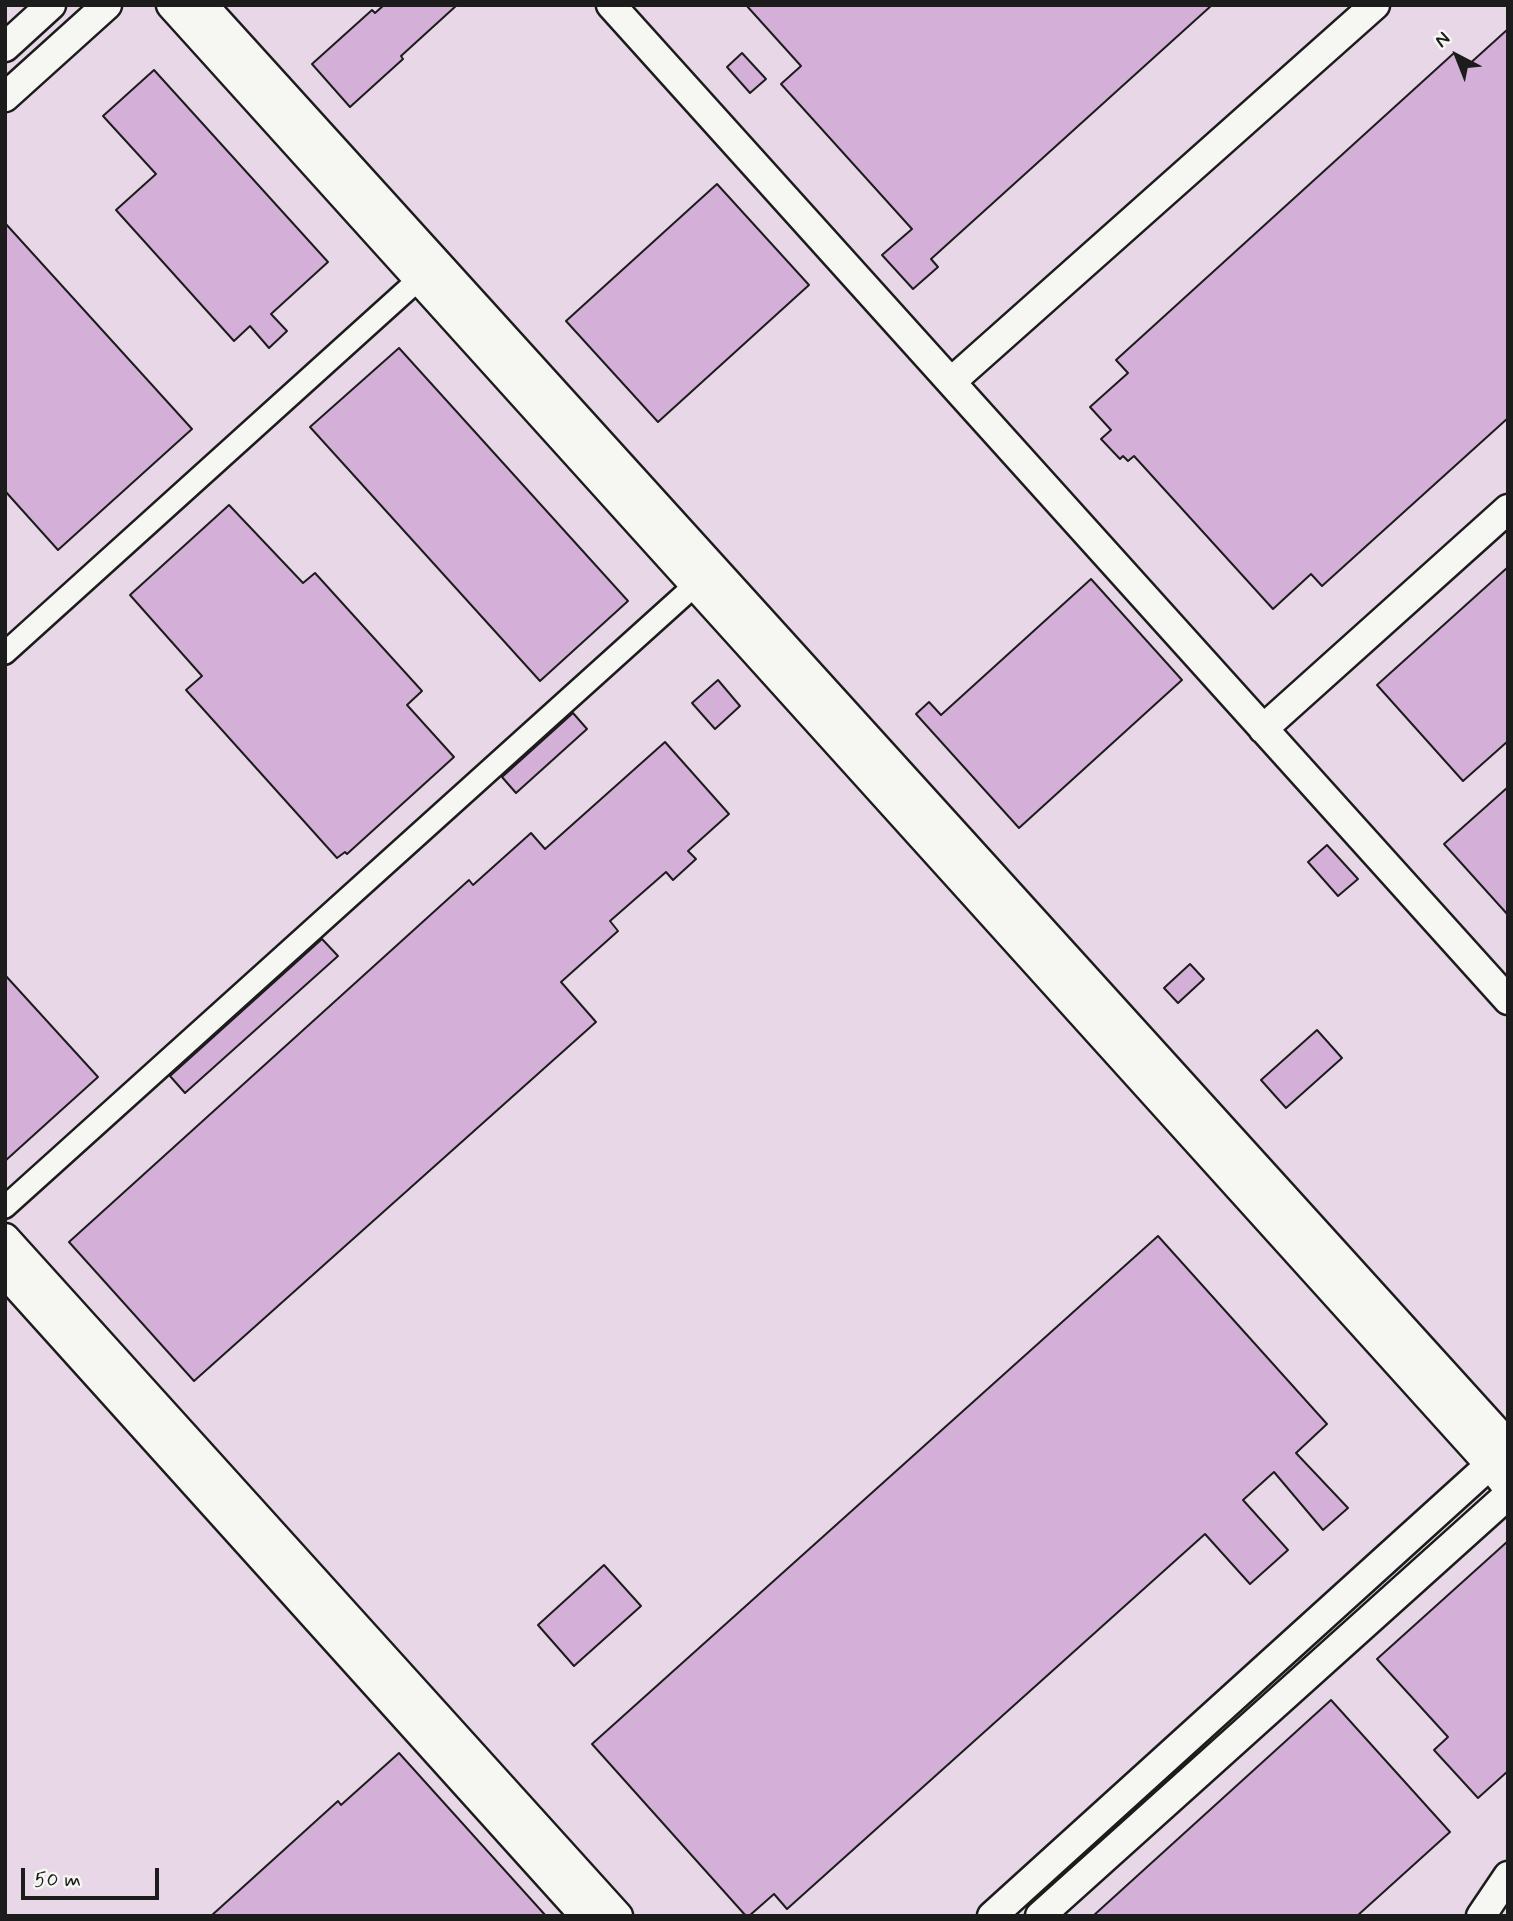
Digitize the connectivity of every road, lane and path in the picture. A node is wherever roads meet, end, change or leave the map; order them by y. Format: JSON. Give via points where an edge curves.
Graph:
{"nodes":[{"id":1,"x":51,"y":5,"type":"edge"},
{"id":2,"x":107,"y":5,"type":"edge"},
{"id":3,"x":171,"y":5,"type":"edge"},
{"id":4,"x":203,"y":5,"type":"edge"},
{"id":5,"x":611,"y":5,"type":"edge"},
{"id":6,"x":1375,"y":5,"type":"edge"},
{"id":7,"x":5,"y":47,"type":"edge"},
{"id":8,"x":5,"y":97,"type":"edge"},
{"id":9,"x":428,"y":272,"type":"junction"},
{"id":10,"x":951,"y":382,"type":"junction"},
{"id":11,"x":1508,"y":509,"type":"edge"},
{"id":12,"x":703,"y":577,"type":"junction"},
{"id":13,"x":5,"y":653,"type":"edge"},
{"id":14,"x":1264,"y":729,"type":"junction"},
{"id":15,"x":1508,"y":1000,"type":"edge"},
{"id":16,"x":5,"y":1208,"type":"edge"},
{"id":17,"x":5,"y":1238,"type":"edge"},
{"id":18,"x":5,"y":1273,"type":"edge"},
{"id":19,"x":1502,"y":1453,"type":"edge"},
{"id":20,"x":1508,"y":1488,"type":"edge"},
{"id":21,"x":1508,"y":1495,"type":"edge"},
{"id":22,"x":1508,"y":1877,"type":"edge"},
{"id":23,"x":585,"y":1916,"type":"edge"},
{"id":24,"x":618,"y":1916,"type":"edge"},
{"id":25,"x":992,"y":1916,"type":"edge"},
{"id":26,"x":1040,"y":1916,"type":"edge"},
{"id":27,"x":1481,"y":1916,"type":"edge"}],
"edges":[{"from":1,"to":7,"type":"street"},
{"from":2,"to":8,"type":"street"},
{"from":3,"to":9,"type":"street"},
{"from":4,"to":9,"type":"street"},
{"from":5,"to":10,"type":"street"},
{"from":6,"to":10,"type":"street"},
{"from":9,"to":12,"type":"street"},
{"from":9,"to":13,"type":"street"},
{"from":10,"to":14,"type":"street"},
{"from":11,"to":14,"type":"street"},
{"from":12,"to":16,"type":"street"},
{"from":12,"to":19,"type":"street"},
{"from":14,"to":15,"type":"street"},
{"from":17,"to":24,"type":"street"},
{"from":18,"to":23,"type":"street"},
{"from":19,"to":20,"type":"street"},
{"from":19,"to":25,"type":"street"},
{"from":21,"to":26,"type":"street"},
{"from":22,"to":27,"type":"street"}]}
